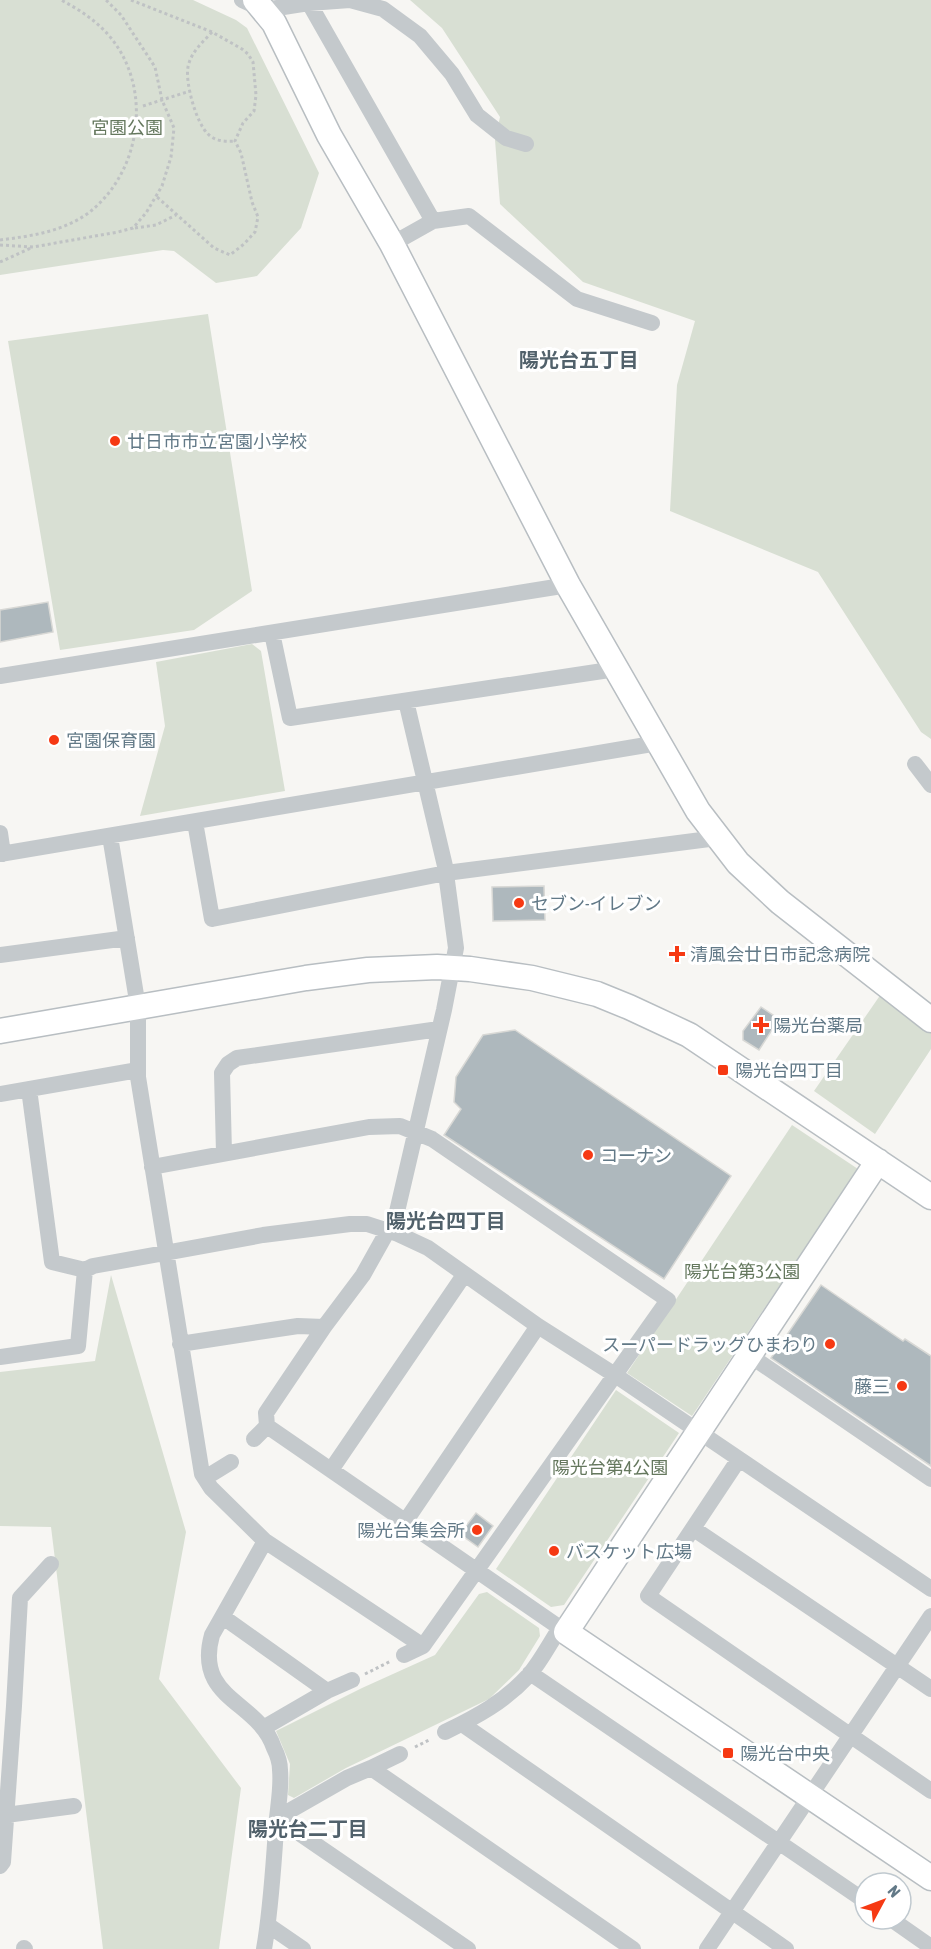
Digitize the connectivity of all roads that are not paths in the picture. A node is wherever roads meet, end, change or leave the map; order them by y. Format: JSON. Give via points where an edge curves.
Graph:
{"nodes":[{"id":1,"x":242,"y":0,"type":"edge"},
{"id":2,"x":309,"y":3,"type":"junction"},
{"id":3,"x":259,"y":5,"type":"edge"},
{"id":4,"x":526,"y":144,"type":"dead end"},
{"id":5,"x":433,"y":221,"type":"junction"},
{"id":6,"x":392,"y":244,"type":"junction"},
{"id":7,"x":652,"y":323,"type":"dead end"},
{"id":8,"x":568,"y":585,"type":"junction"},
{"id":9,"x":272,"y":633,"type":"junction"},
{"id":10,"x":616,"y":669,"type":"junction"},
{"id":11,"x":0,"y":676,"type":"edge"},
{"id":12,"x":406,"y":700,"type":"junction"},
{"id":13,"x":658,"y":743,"type":"junction"},
{"id":14,"x":915,"y":764,"type":"dead end"},
{"id":15,"x":426,"y":783,"type":"junction"},
{"id":16,"x":931,"y":785,"type":"edge"},
{"id":17,"x":195,"y":822,"type":"junction"},
{"id":18,"x":0,"y":833,"type":"edge"},
{"id":19,"x":110,"y":836,"type":"junction"},
{"id":20,"x":717,"y":838,"type":"junction"},
{"id":21,"x":2,"y":854,"type":"edge"},
{"id":22,"x":446,"y":873,"type":"junction"},
{"id":23,"x":127,"y":938,"type":"junction"},
{"id":24,"x":0,"y":955,"type":"edge"},
{"id":25,"x":452,"y":968,"type":"junction"},
{"id":26,"x":138,"y":1007,"type":"junction"},
{"id":27,"x":931,"y":1020,"type":"edge"},
{"id":28,"x":439,"y":1029,"type":"junction"},
{"id":29,"x":0,"y":1031,"type":"edge"},
{"id":30,"x":138,"y":1070,"type":"junction"},
{"id":31,"x":29,"y":1089,"type":"junction"},
{"id":32,"x":0,"y":1094,"type":"edge"},
{"id":33,"x":415,"y":1132,"type":"junction"},
{"id":34,"x":224,"y":1154,"type":"junction"},
{"id":35,"x":878,"y":1161,"type":"junction"},
{"id":36,"x":152,"y":1167,"type":"junction"},
{"id":37,"x":931,"y":1197,"type":"edge"},
{"id":38,"x":388,"y":1231,"type":"junction"},
{"id":39,"x":165,"y":1253,"type":"junction"},
{"id":40,"x":85,"y":1270,"type":"junction"},
{"id":41,"x":464,"y":1275,"type":"junction"},
{"id":42,"x":538,"y":1326,"type":"junction"},
{"id":43,"x":324,"y":1328,"type":"junction"},
{"id":44,"x":180,"y":1344,"type":"junction"},
{"id":45,"x":749,"y":1355,"type":"junction"},
{"id":46,"x":0,"y":1356,"type":"edge"},
{"id":47,"x":615,"y":1375,"type":"junction"},
{"id":48,"x":267,"y":1426,"type":"junction"},
{"id":49,"x":698,"y":1431,"type":"junction"},
{"id":50,"x":254,"y":1439,"type":"dead end"},
{"id":51,"x":739,"y":1459,"type":"junction"},
{"id":52,"x":231,"y":1462,"type":"dead end"},
{"id":53,"x":331,"y":1470,"type":"junction"},
{"id":54,"x":205,"y":1478,"type":"junction"},
{"id":55,"x":931,"y":1479,"type":"edge"},
{"id":56,"x":405,"y":1522,"type":"junction"},
{"id":57,"x":694,"y":1529,"type":"junction"},
{"id":58,"x":265,"y":1541,"type":"junction"},
{"id":59,"x":51,"y":1564,"type":"dead end"},
{"id":60,"x":476,"y":1571,"type":"junction"},
{"id":61,"x":931,"y":1589,"type":"edge"},
{"id":62,"x":931,"y":1616,"type":"edge"},
{"id":63,"x":223,"y":1617,"type":"junction"},
{"id":64,"x":563,"y":1630,"type":"junction"},
{"id":65,"x":423,"y":1646,"type":"junction"},
{"id":66,"x":404,"y":1655,"type":"road end"},
{"id":67,"x":897,"y":1666,"type":"junction"},
{"id":68,"x":530,"y":1673,"type":"junction"},
{"id":69,"x":352,"y":1680,"type":"road end"},
{"id":70,"x":931,"y":1689,"type":"edge"},
{"id":71,"x":327,"y":1691,"type":"junction"},
{"id":72,"x":462,"y":1724,"type":"junction"},
{"id":73,"x":265,"y":1727,"type":"junction"},
{"id":74,"x":445,"y":1732,"type":"road end"},
{"id":75,"x":850,"y":1736,"type":"junction"},
{"id":76,"x":400,"y":1754,"type":"road end"},
{"id":77,"x":371,"y":1768,"type":"junction"},
{"id":78,"x":931,"y":1791,"type":"edge"},
{"id":79,"x":810,"y":1796,"type":"junction"},
{"id":80,"x":74,"y":1806,"type":"dead end"},
{"id":81,"x":6,"y":1815,"type":"junction"},
{"id":82,"x":276,"y":1818,"type":"junction"},
{"id":83,"x":779,"y":1842,"type":"junction"},
{"id":84,"x":0,"y":1866,"type":"edge"},
{"id":85,"x":931,"y":1878,"type":"edge"},
{"id":86,"x":853,"y":1894,"type":"edge"},
{"id":87,"x":732,"y":1912,"type":"junction"},
{"id":88,"x":268,"y":1925,"type":"junction"},
{"id":89,"x":908,"y":1931,"type":"edge"},
{"id":90,"x":931,"y":1947,"type":"edge"},
{"id":91,"x":264,"y":1949,"type":"edge"},
{"id":92,"x":303,"y":1949,"type":"edge"},
{"id":93,"x":468,"y":1949,"type":"edge"},
{"id":94,"x":633,"y":1949,"type":"edge"},
{"id":95,"x":707,"y":1949,"type":"edge"},
{"id":96,"x":786,"y":1949,"type":"edge"}],
"edges":[{"from":1,"to":3,"type":"street"},
{"from":2,"to":3,"type":"street"},
{"from":2,"to":4,"type":"street","via":[[350,0],[383,9],[420,36],[452,74],[477,115],[506,138]]},
{"from":2,"to":5,"type":"street"},
{"from":3,"to":6,"type":"street","via":[[274,23],[329,135]]},
{"from":5,"to":6,"type":"street"},
{"from":5,"to":7,"type":"street","via":[[469,216],[577,299]]},
{"from":6,"to":8,"type":"street"},
{"from":8,"to":9,"type":"street"},
{"from":8,"to":10,"type":"street"},
{"from":9,"to":11,"type":"street"},
{"from":9,"to":12,"type":"street","via":[[290,718]]},
{"from":10,"to":12,"type":"street"},
{"from":10,"to":13,"type":"street"},
{"from":12,"to":15,"type":"street"},
{"from":13,"to":15,"type":"street"},
{"from":13,"to":20,"type":"street"},
{"from":14,"to":16,"type":"street"},
{"from":15,"to":17,"type":"street"},
{"from":15,"to":22,"type":"street"},
{"from":17,"to":19,"type":"street"},
{"from":17,"to":22,"type":"street","via":[[212,919]]},
{"from":18,"to":21,"type":"street"},
{"from":19,"to":21,"type":"street"},
{"from":19,"to":23,"type":"street"},
{"from":20,"to":22,"type":"street"},
{"from":20,"to":27,"type":"street","via":[[780,902]]},
{"from":22,"to":25,"type":"street","via":[[456,948]]},
{"from":23,"to":24,"type":"street"},
{"from":23,"to":26,"type":"street"},
{"from":25,"to":26,"type":"street","via":[[368,970]]},
{"from":25,"to":28,"type":"street"},
{"from":25,"to":35,"type":"street","via":[[532,978],[597,994],[629,1007],[689,1035]]},
{"from":26,"to":29,"type":"street"},
{"from":26,"to":30,"type":"street"},
{"from":28,"to":33,"type":"street"},
{"from":28,"to":34,"type":"street","via":[[237,1058],[222,1073]]},
{"from":30,"to":31,"type":"street"},
{"from":30,"to":36,"type":"street"},
{"from":31,"to":32,"type":"street"},
{"from":31,"to":40,"type":"street","via":[[52,1262]]},
{"from":33,"to":34,"type":"street","via":[[400,1126],[369,1127]]},
{"from":33,"to":38,"type":"street","via":[[396,1216]]},
{"from":33,"to":47,"type":"street","via":[[432,1139],[668,1300]]},
{"from":34,"to":36,"type":"street"},
{"from":35,"to":37,"type":"street"},
{"from":35,"to":45,"type":"street"},
{"from":36,"to":39,"type":"street"},
{"from":38,"to":39,"type":"street","via":[[367,1224],[350,1224]]},
{"from":38,"to":41,"type":"street","via":[[428,1248]]},
{"from":38,"to":43,"type":"street","via":[[363,1275]]},
{"from":39,"to":40,"type":"street"},
{"from":39,"to":44,"type":"street"},
{"from":40,"to":46,"type":"street","via":[[78,1346]]},
{"from":41,"to":42,"type":"street"},
{"from":41,"to":53,"type":"street"},
{"from":42,"to":47,"type":"street"},
{"from":42,"to":56,"type":"street"},
{"from":43,"to":44,"type":"street","via":[[298,1326]]},
{"from":43,"to":48,"type":"street","via":[[266,1413]]},
{"from":44,"to":54,"type":"street"},
{"from":45,"to":49,"type":"street"},
{"from":45,"to":55,"type":"street"},
{"from":47,"to":49,"type":"street"},
{"from":47,"to":60,"type":"street"},
{"from":48,"to":50,"type":"street"},
{"from":48,"to":53,"type":"street"},
{"from":49,"to":51,"type":"street"},
{"from":49,"to":64,"type":"street"},
{"from":51,"to":57,"type":"street"},
{"from":51,"to":61,"type":"street"},
{"from":52,"to":54,"type":"street"},
{"from":53,"to":56,"type":"street"},
{"from":54,"to":58,"type":"street"},
{"from":56,"to":60,"type":"street"},
{"from":57,"to":67,"type":"street"},
{"from":57,"to":75,"type":"street","via":[[648,1596]]},
{"from":58,"to":63,"type":"street"},
{"from":58,"to":65,"type":"street"},
{"from":59,"to":81,"type":"street","via":[[20,1598]]},
{"from":60,"to":64,"type":"street"},
{"from":60,"to":65,"type":"street"},
{"from":62,"to":67,"type":"street"},
{"from":63,"to":71,"type":"street"},
{"from":63,"to":73,"type":"street","via":[[208,1649],[213,1678]]},
{"from":64,"to":68,"type":"street"},
{"from":64,"to":79,"type":"street"},
{"from":65,"to":66,"type":"street"},
{"from":67,"to":70,"type":"street"},
{"from":67,"to":75,"type":"street"},
{"from":68,"to":72,"type":"street","via":[[492,1708]]},
{"from":68,"to":83,"type":"street"},
{"from":69,"to":71,"type":"street"},
{"from":71,"to":73,"type":"street"},
{"from":72,"to":74,"type":"street"},
{"from":72,"to":87,"type":"street"},
{"from":73,"to":82,"type":"street","via":[[280,1769]]},
{"from":75,"to":78,"type":"street"},
{"from":75,"to":79,"type":"street"},
{"from":76,"to":77,"type":"street"},
{"from":77,"to":82,"type":"street"},
{"from":77,"to":94,"type":"street"},
{"from":79,"to":83,"type":"street"},
{"from":79,"to":85,"type":"street"},
{"from":80,"to":81,"type":"street"},
{"from":81,"to":84,"type":"street"},
{"from":82,"to":88,"type":"street"},
{"from":82,"to":93,"type":"street"},
{"from":83,"to":86,"type":"street"},
{"from":83,"to":87,"type":"street"},
{"from":87,"to":95,"type":"street"},
{"from":87,"to":96,"type":"street"},
{"from":88,"to":91,"type":"street"},
{"from":88,"to":92,"type":"street"},
{"from":89,"to":90,"type":"street"}]}
